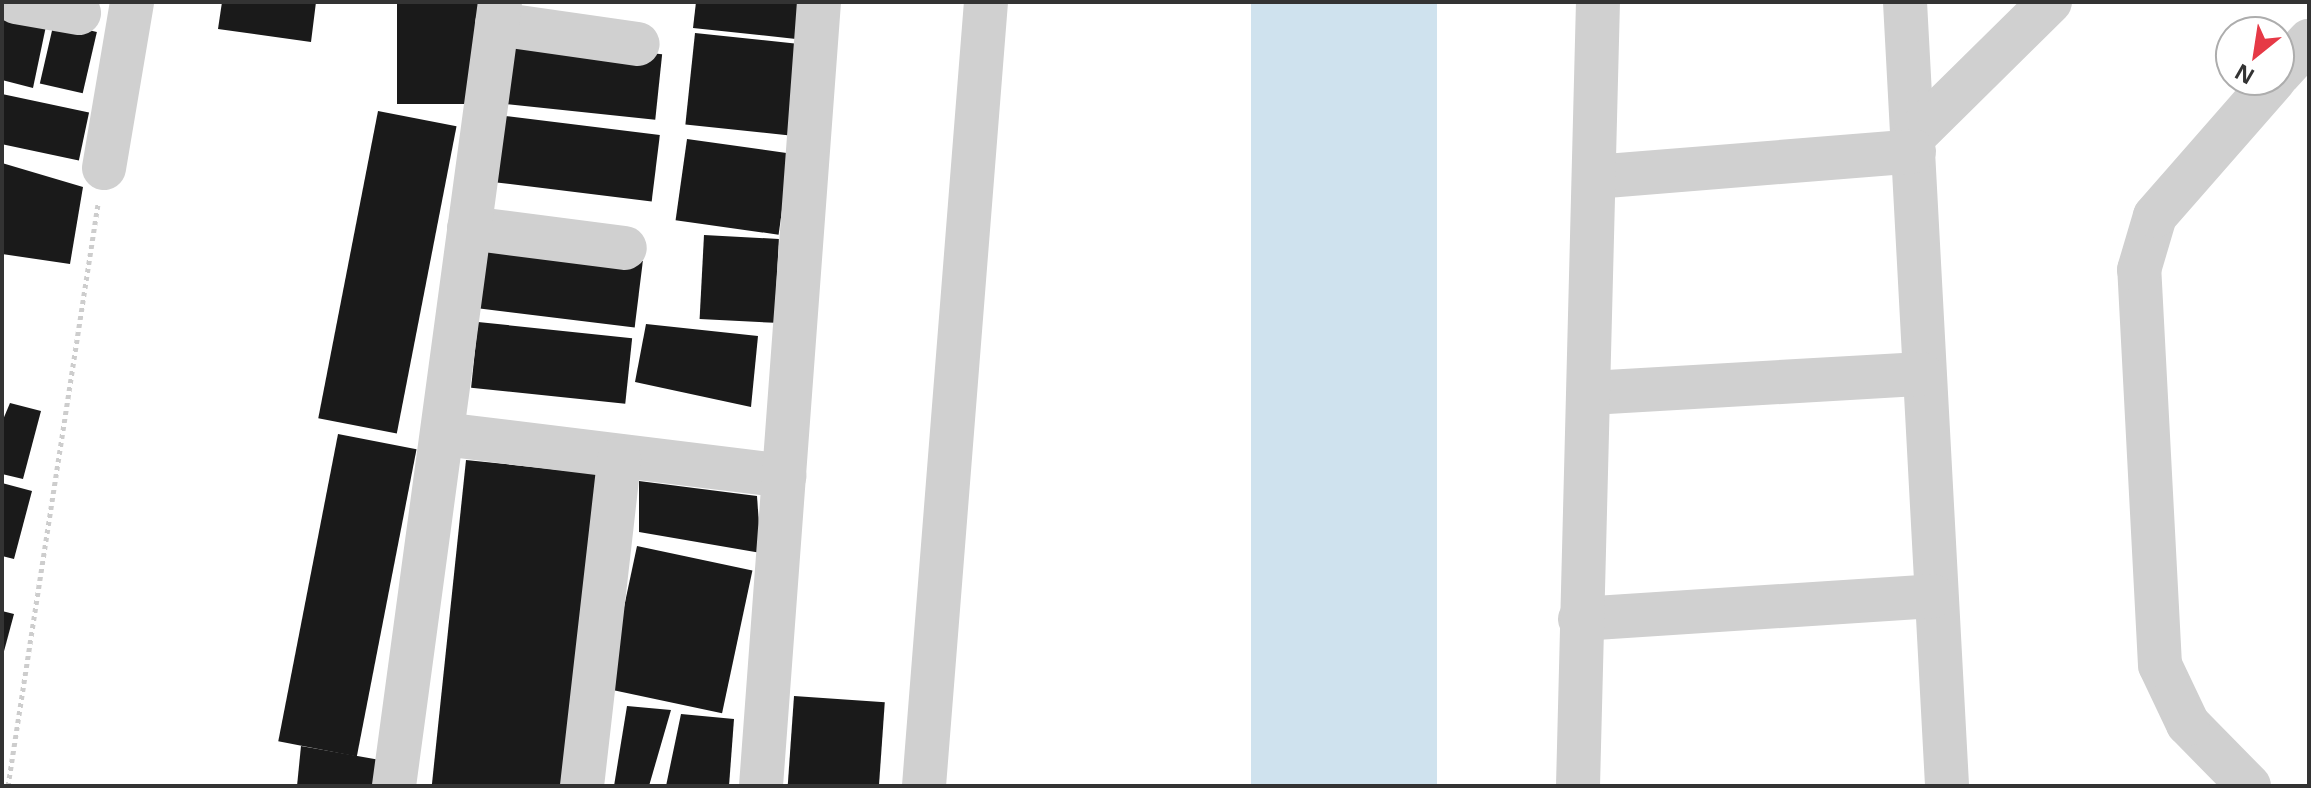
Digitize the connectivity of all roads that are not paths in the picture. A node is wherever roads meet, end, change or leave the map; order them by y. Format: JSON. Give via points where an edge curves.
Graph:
{"nodes":[{"id":1,"x":16,"y":2,"type":"edge"},
{"id":2,"x":132,"y":2,"type":"edge"},
{"id":3,"x":819,"y":2,"type":"edge"},
{"id":4,"x":986,"y":2,"type":"edge"},
{"id":5,"x":1598,"y":2,"type":"edge"},
{"id":6,"x":1905,"y":2,"type":"edge"},
{"id":7,"x":2050,"y":2,"type":"edge"},
{"id":8,"x":79,"y":13,"type":"dead end"},
{"id":9,"x":499,"y":13,"type":"edge"},
{"id":10,"x":2309,"y":41,"type":"edge"},
{"id":11,"x":638,"y":44,"type":"dead end"},
{"id":12,"x":2295,"y":56,"type":"edge"},
{"id":13,"x":2260,"y":96,"type":"edge"},
{"id":14,"x":1914,"y":144,"type":"junction"},
{"id":15,"x":104,"y":168,"type":"road end"},
{"id":16,"x":1594,"y":177,"type":"junction"},
{"id":17,"x":469,"y":228,"type":"junction"},
{"id":18,"x":625,"y":248,"type":"dead end"},
{"id":19,"x":1921,"y":374,"type":"junction"},
{"id":20,"x":1590,"y":393,"type":"junction"},
{"id":21,"x":443,"y":434,"type":"junction"},
{"id":22,"x":619,"y":459,"type":"junction"},
{"id":23,"x":784,"y":476,"type":"junction"},
{"id":24,"x":1933,"y":596,"type":"junction"},
{"id":25,"x":1580,"y":619,"type":"junction"},
{"id":26,"x":394,"y":786,"type":"edge"},
{"id":27,"x":582,"y":786,"type":"edge"},
{"id":28,"x":761,"y":786,"type":"edge"},
{"id":29,"x":924,"y":786,"type":"edge"},
{"id":30,"x":1578,"y":786,"type":"edge"},
{"id":31,"x":1947,"y":786,"type":"edge"},
{"id":32,"x":2249,"y":786,"type":"edge"}],
"edges":[{"from":1,"to":8,"type":"street"},
{"from":2,"to":15,"type":"street"},
{"from":3,"to":23,"type":"street"},
{"from":4,"to":29,"type":"street"},
{"from":5,"to":16,"type":"street"},
{"from":6,"to":14,"type":"street"},
{"from":7,"to":14,"type":"street"},
{"from":9,"to":11,"type":"street"},
{"from":9,"to":17,"type":"street"},
{"from":10,"to":12,"type":"street"},
{"from":13,"to":32,"type":"street","via":[[2155,216],[2139,270],[2160,665],[2188,724]]},
{"from":14,"to":16,"type":"street"},
{"from":14,"to":19,"type":"street"},
{"from":16,"to":20,"type":"street"},
{"from":17,"to":18,"type":"street"},
{"from":17,"to":21,"type":"street"},
{"from":19,"to":20,"type":"street"},
{"from":19,"to":24,"type":"street"},
{"from":20,"to":25,"type":"street"},
{"from":21,"to":22,"type":"street"},
{"from":21,"to":26,"type":"street"},
{"from":22,"to":23,"type":"street"},
{"from":22,"to":27,"type":"street"},
{"from":23,"to":28,"type":"street"},
{"from":24,"to":25,"type":"street"},
{"from":24,"to":31,"type":"street"},
{"from":25,"to":30,"type":"street"}]}
